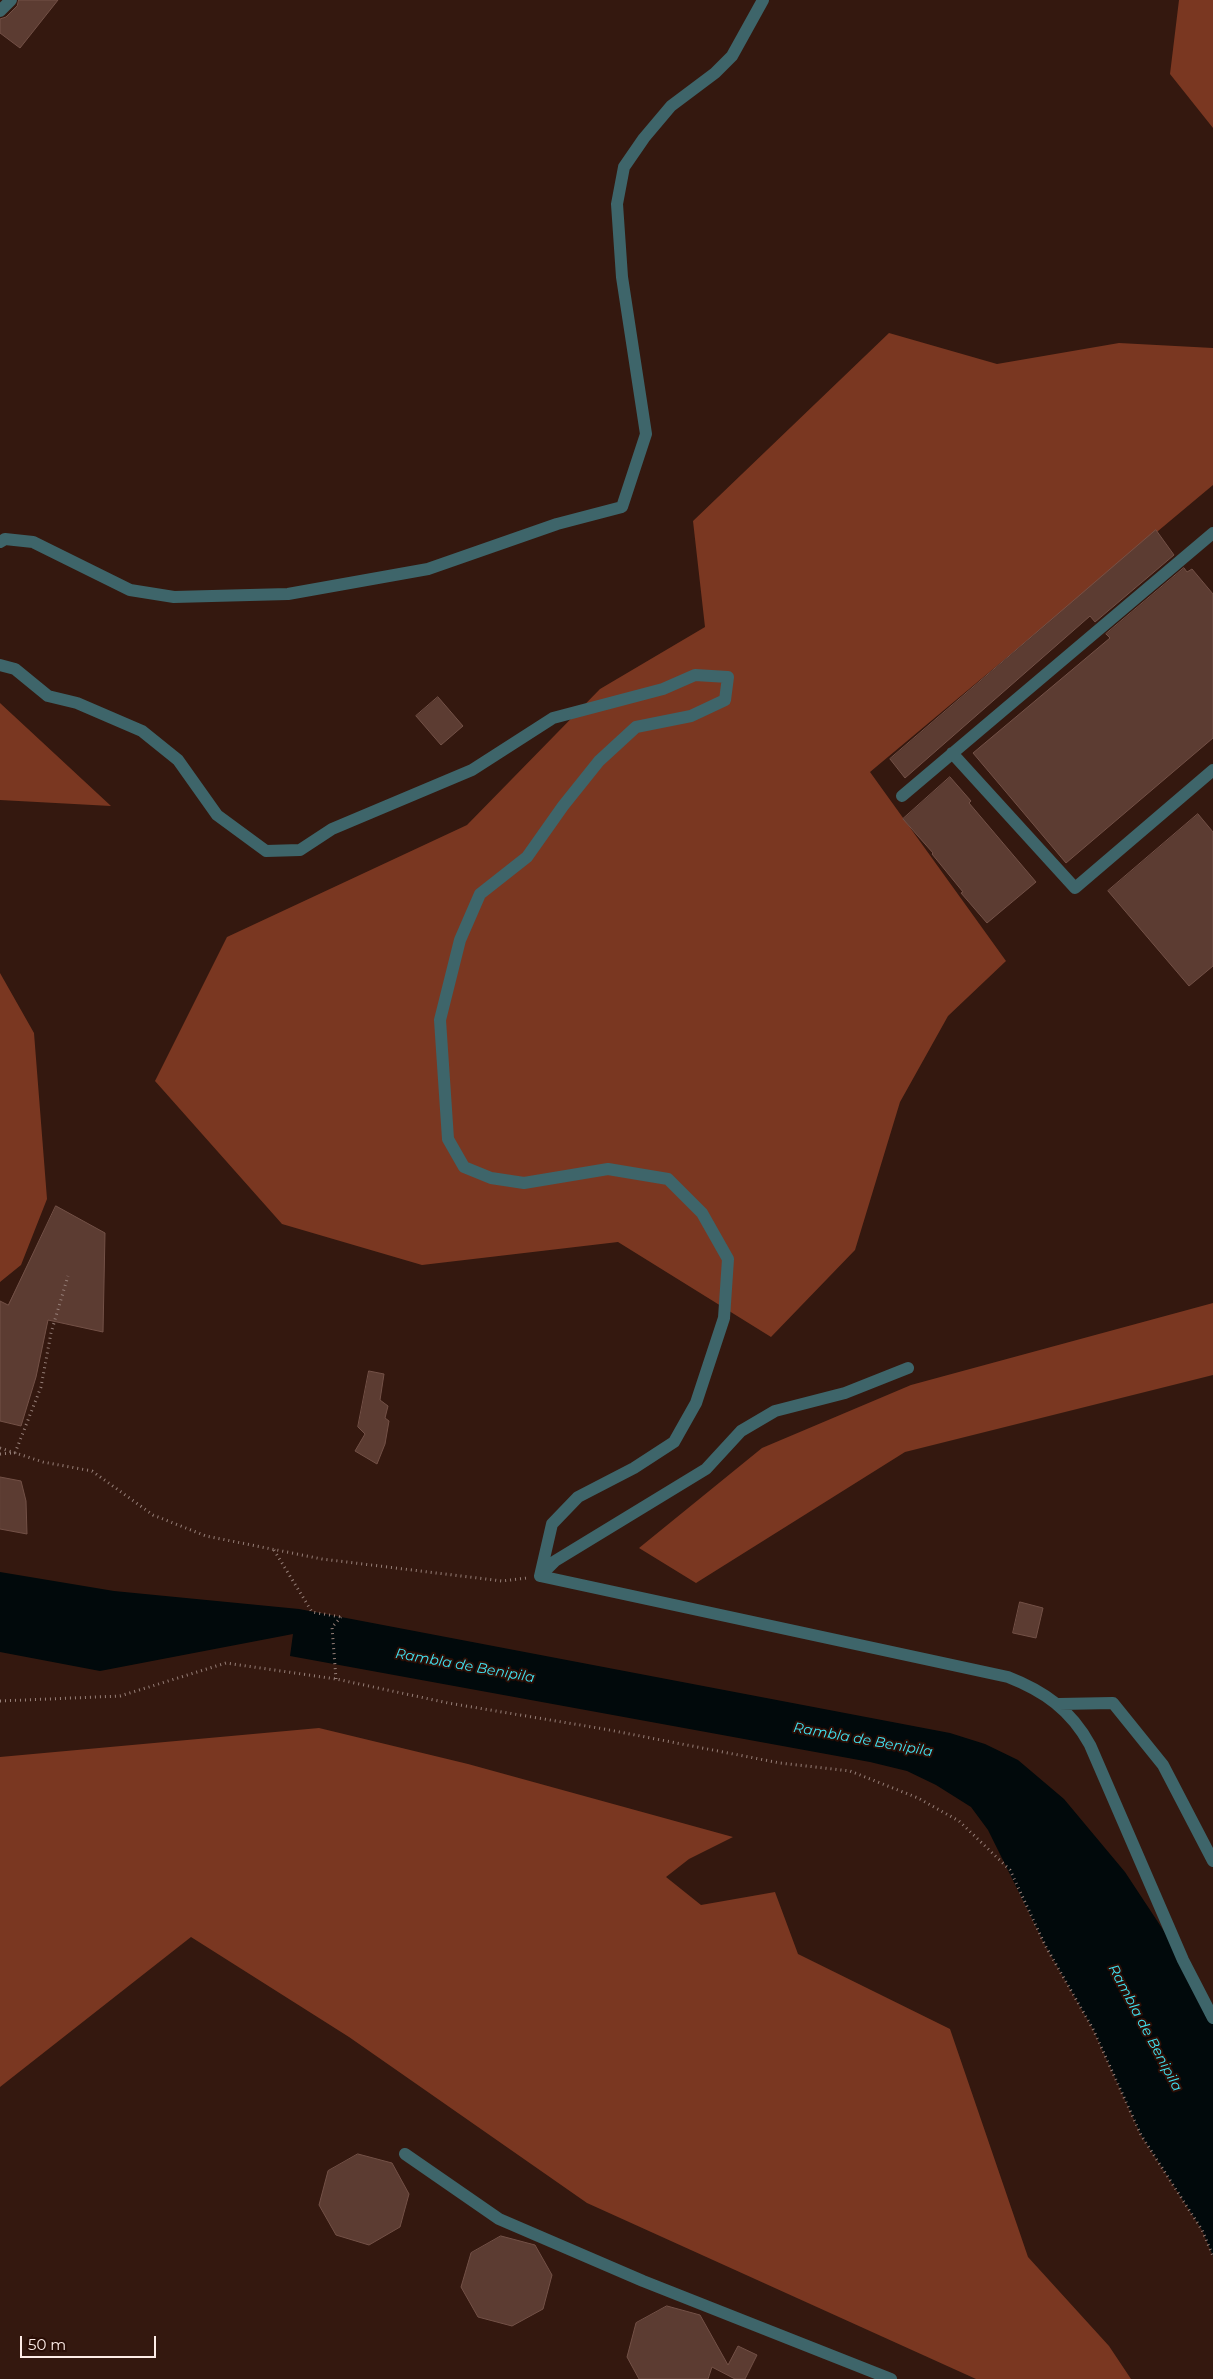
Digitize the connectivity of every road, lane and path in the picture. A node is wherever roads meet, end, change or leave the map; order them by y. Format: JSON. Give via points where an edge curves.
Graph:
{"nodes":[{"id":1,"x":11,"y":0,"type":"edge"},
{"id":2,"x":763,"y":0,"type":"edge"},
{"id":3,"x":0,"y":11,"type":"edge"},
{"id":4,"x":1213,"y":533,"type":"edge"},
{"id":5,"x":0,"y":542,"type":"edge"},
{"id":6,"x":0,"y":665,"type":"edge"},
{"id":7,"x":952,"y":754,"type":"junction"},
{"id":8,"x":1213,"y":770,"type":"edge"},
{"id":9,"x":902,"y":796,"type":"dead end"},
{"id":10,"x":68,"y":1276,"type":"dead end"},
{"id":11,"x":908,"y":1368,"type":"dead end"},
{"id":12,"x":0,"y":1448,"type":"edge"},
{"id":13,"x":15,"y":1453,"type":"junction"},
{"id":14,"x":0,"y":1454,"type":"edge"},
{"id":15,"x":274,"y":1550,"type":"junction"},
{"id":16,"x":540,"y":1576,"type":"junction"},
{"id":17,"x":336,"y":1679,"type":"junction"},
{"id":18,"x":0,"y":1701,"type":"edge"},
{"id":19,"x":1059,"y":1704,"type":"junction"},
{"id":20,"x":1213,"y":1861,"type":"edge"},
{"id":21,"x":1213,"y":2018,"type":"edge"},
{"id":22,"x":405,"y":2154,"type":"dead end"},
{"id":23,"x":1213,"y":2256,"type":"edge"},
{"id":24,"x":890,"y":2379,"type":"edge"}],
"edges":[{"from":1,"to":3,"type":"street"},
{"from":2,"to":5,"type":"street","via":[[732,56],[671,106],[624,167],[617,204],[622,277],[646,434],[622,507],[558,524],[428,569],[288,594],[174,597],[130,590],[33,542],[5,539]]},
{"from":4,"to":7,"type":"street"},
{"from":6,"to":16,"type":"street","via":[[15,669],[48,696],[77,703],[142,732],[178,760],[217,815],[266,851],[300,850],[332,829],[472,770],[554,718],[663,688],[695,675],[728,677],[725,700],[692,716],[636,727],[599,761],[562,806],[527,857],[480,894],[460,940],[440,1020],[448,1139],[464,1167],[491,1178],[524,1183],[608,1169],[668,1179],[702,1213],[728,1259],[724,1318],[696,1403],[674,1442],[634,1468],[578,1496],[552,1524]]},
{"from":7,"to":8,"type":"street","via":[[1074,888]]},
{"from":7,"to":9,"type":"street"},
{"from":10,"to":13,"type":"path","via":[[51,1333],[42,1387]]},
{"from":11,"to":16,"type":"street","via":[[845,1393],[775,1410],[741,1431],[706,1469],[555,1562]]},
{"from":12,"to":13,"type":"path"},
{"from":13,"to":14,"type":"path"},
{"from":13,"to":15,"type":"path","via":[[92,1471],[153,1514],[206,1536]]},
{"from":15,"to":16,"type":"path","via":[[322,1560],[502,1581]]},
{"from":15,"to":17,"type":"path","via":[[312,1612],[341,1617],[332,1628]]},
{"from":16,"to":19,"type":"street","via":[[1008,1677],[1032,1686]]},
{"from":17,"to":18,"type":"path","via":[[226,1663],[120,1696]]},
{"from":17,"to":23,"type":"path","via":[[448,1703],[604,1728],[780,1763],[850,1771],[918,1798],[959,1820],[1010,1870],[1045,1944],[1093,2029],[1141,2135],[1202,2230]]},
{"from":19,"to":20,"type":"street","via":[[1113,1703],[1163,1765]]},
{"from":19,"to":21,"type":"street","via":[[1080,1726],[1090,1745],[1183,1960]]},
{"from":22,"to":24,"type":"street","via":[[499,2219],[643,2281]]}]}
